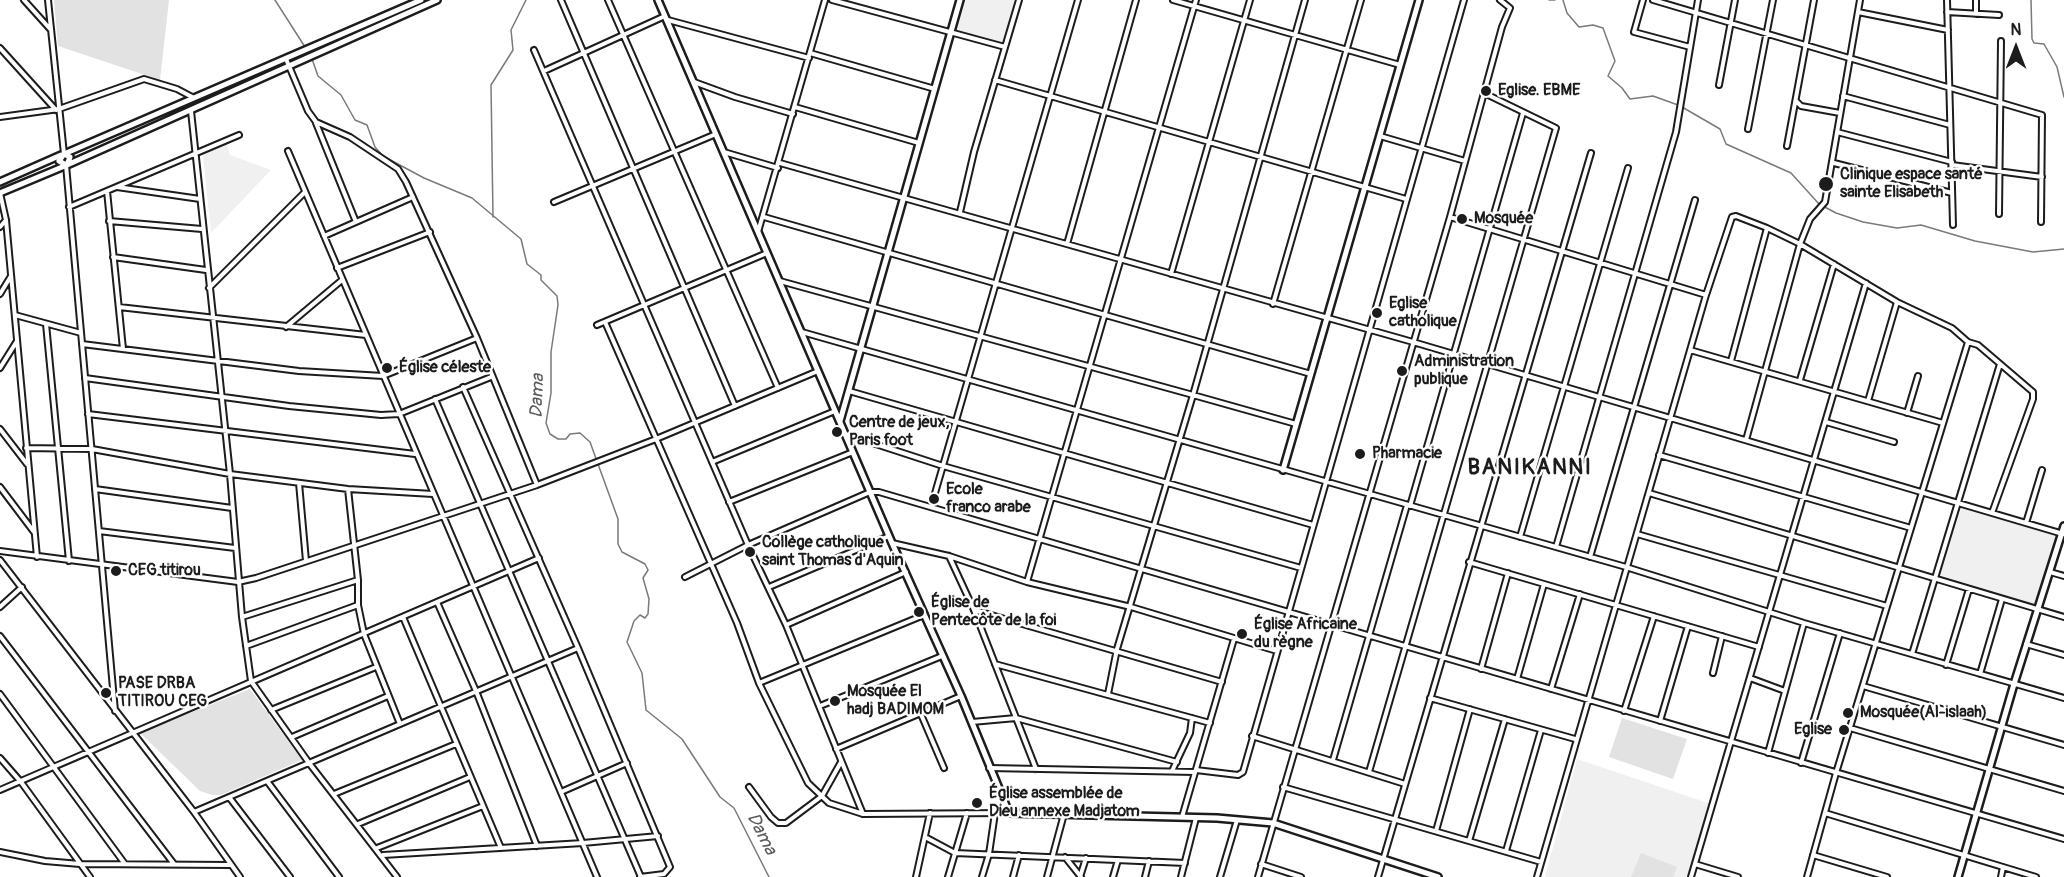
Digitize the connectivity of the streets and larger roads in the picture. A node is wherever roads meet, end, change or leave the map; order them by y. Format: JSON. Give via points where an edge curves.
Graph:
{"nodes":[{"id":1,"x":24,"y":0,"type":"edge"},
{"id":2,"x":48,"y":0,"type":"edge"},
{"id":3,"x":421,"y":0,"type":"edge"},
{"id":4,"x":438,"y":0,"type":"edge"},
{"id":5,"x":561,"y":0,"type":"edge"},
{"id":6,"x":608,"y":0,"type":"edge"},
{"id":7,"x":658,"y":0,"type":"edge"},
{"id":8,"x":824,"y":0,"type":"edge"},
{"id":9,"x":832,"y":0,"type":"edge"},
{"id":10,"x":960,"y":0,"type":"edge"},
{"id":11,"x":1018,"y":0,"type":"edge"},
{"id":12,"x":1078,"y":0,"type":"edge"},
{"id":13,"x":1136,"y":0,"type":"edge"},
{"id":14,"x":1173,"y":0,"type":"edge"},
{"id":15,"x":1196,"y":0,"type":"edge"},
{"id":16,"x":1250,"y":0,"type":"edge"},
{"id":17,"x":1305,"y":0,"type":"edge"},
{"id":18,"x":1361,"y":0,"type":"edge"},
{"id":19,"x":1419,"y":0,"type":"edge"},
{"id":20,"x":1464,"y":0,"type":"edge"},
{"id":21,"x":1500,"y":0,"type":"edge"},
{"id":22,"x":1642,"y":0,"type":"edge"},
{"id":23,"x":1653,"y":0,"type":"edge"},
{"id":24,"x":1698,"y":0,"type":"edge"},
{"id":25,"x":1735,"y":0,"type":"edge"},
{"id":26,"x":1773,"y":0,"type":"edge"},
{"id":27,"x":1814,"y":0,"type":"edge"},
{"id":28,"x":1860,"y":0,"type":"edge"},
{"id":29,"x":1947,"y":0,"type":"edge"},
{"id":30,"x":1976,"y":0,"type":"edge"},
{"id":31,"x":1194,"y":6,"type":"junction"},
{"id":32,"x":1858,"y":12,"type":"junction"},
{"id":33,"x":1947,"y":12,"type":"junction"},
{"id":34,"x":1696,"y":13,"type":"junction"},
{"id":35,"x":1976,"y":14,"type":"junction"},
{"id":36,"x":1999,"y":15,"type":"dead end"},
{"id":37,"x":667,"y":18,"type":"junction"},
{"id":38,"x":1244,"y":20,"type":"junction"},
{"id":39,"x":1730,"y":23,"type":"junction"},
{"id":40,"x":1948,"y":30,"type":"junction"},
{"id":41,"x":51,"y":31,"type":"junction"},
{"id":42,"x":951,"y":33,"type":"junction"},
{"id":43,"x":1766,"y":33,"type":"junction"},
{"id":44,"x":624,"y":35,"type":"junction"},
{"id":45,"x":1294,"y":35,"type":"junction"},
{"id":46,"x":2001,"y":41,"type":"dead end"},
{"id":47,"x":1806,"y":45,"type":"junction"},
{"id":48,"x":1005,"y":46,"type":"junction"},
{"id":49,"x":1690,"y":46,"type":"junction"},
{"id":50,"x":0,"y":48,"type":"edge"},
{"id":51,"x":534,"y":50,"type":"dead end"},
{"id":52,"x":1347,"y":50,"type":"junction"},
{"id":53,"x":585,"y":53,"type":"junction"},
{"id":54,"x":810,"y":56,"type":"junction"},
{"id":55,"x":1850,"y":58,"type":"junction"},
{"id":56,"x":286,"y":59,"type":"junction"},
{"id":57,"x":1400,"y":65,"type":"junction"},
{"id":58,"x":290,"y":66,"type":"junction"},
{"id":59,"x":544,"y":71,"type":"junction"},
{"id":60,"x":995,"y":80,"type":"junction"},
{"id":61,"x":693,"y":82,"type":"junction"},
{"id":62,"x":1719,"y":85,"type":"dead end"},
{"id":63,"x":1949,"y":88,"type":"junction"},
{"id":64,"x":935,"y":89,"type":"junction"},
{"id":65,"x":1484,"y":93,"type":"junction"},
{"id":66,"x":1051,"y":96,"type":"junction"},
{"id":67,"x":1843,"y":96,"type":"junction"},
{"id":68,"x":194,"y":98,"type":"junction"},
{"id":69,"x":1796,"y":100,"type":"junction"},
{"id":70,"x":2001,"y":103,"type":"junction"},
{"id":71,"x":795,"y":107,"type":"junction"},
{"id":72,"x":58,"y":110,"type":"junction"},
{"id":73,"x":190,"y":111,"type":"junction"},
{"id":74,"x":1104,"y":111,"type":"junction"},
{"id":75,"x":1523,"y":113,"type":"junction"},
{"id":76,"x":1840,"y":113,"type":"junction"},
{"id":77,"x":794,"y":114,"type":"junction"},
{"id":78,"x":0,"y":117,"type":"edge"},
{"id":79,"x":316,"y":122,"type":"junction"},
{"id":80,"x":1950,"y":125,"type":"junction"},
{"id":81,"x":1159,"y":127,"type":"junction"},
{"id":82,"x":1748,"y":129,"type":"dead end"},
{"id":83,"x":1837,"y":132,"type":"junction"},
{"id":84,"x":716,"y":134,"type":"junction"},
{"id":85,"x":239,"y":135,"type":"dead end"},
{"id":86,"x":1380,"y":136,"type":"junction"},
{"id":87,"x":1209,"y":142,"type":"junction"},
{"id":88,"x":919,"y":143,"type":"junction"},
{"id":89,"x":1787,"y":146,"type":"dead end"},
{"id":90,"x":1421,"y":148,"type":"junction"},
{"id":91,"x":288,"y":151,"type":"dead end"},
{"id":92,"x":674,"y":151,"type":"junction"},
{"id":93,"x":724,"y":152,"type":"junction"},
{"id":94,"x":1591,"y":153,"type":"dead end"},
{"id":95,"x":63,"y":154,"type":"junction"},
{"id":96,"x":195,"y":154,"type":"junction"},
{"id":97,"x":1260,"y":157,"type":"junction"},
{"id":98,"x":1465,"y":160,"type":"junction"},
{"id":99,"x":1834,"y":163,"type":"junction"},
{"id":100,"x":1952,"y":164,"type":"junction"},
{"id":101,"x":67,"y":165,"type":"junction"},
{"id":102,"x":779,"y":165,"type":"junction"},
{"id":103,"x":633,"y":168,"type":"junction"},
{"id":104,"x":1628,"y":168,"type":"dead end"},
{"id":105,"x":1312,"y":171,"type":"junction"},
{"id":106,"x":2000,"y":172,"type":"junction"},
{"id":107,"x":2042,"y":177,"type":"junction"},
{"id":108,"x":0,"y":182,"type":"edge"},
{"id":109,"x":593,"y":185,"type":"junction"},
{"id":110,"x":116,"y":187,"type":"junction"},
{"id":111,"x":1365,"y":187,"type":"junction"},
{"id":112,"x":107,"y":191,"type":"junction"},
{"id":113,"x":305,"y":192,"type":"junction"},
{"id":114,"x":0,"y":193,"type":"edge"},
{"id":115,"x":1952,"y":193,"type":"junction"},
{"id":116,"x":904,"y":196,"type":"junction"},
{"id":117,"x":413,"y":197,"type":"junction"},
{"id":118,"x":200,"y":199,"type":"junction"},
{"id":119,"x":1406,"y":199,"type":"junction"},
{"id":120,"x":1695,"y":200,"type":"dead end"},
{"id":121,"x":554,"y":202,"type":"dead end"},
{"id":122,"x":69,"y":207,"type":"junction"},
{"id":123,"x":960,"y":212,"type":"junction"},
{"id":124,"x":1999,"y":214,"type":"dead end"},
{"id":125,"x":764,"y":217,"type":"junction"},
{"id":126,"x":1449,"y":218,"type":"junction"},
{"id":127,"x":6,"y":220,"type":"junction"},
{"id":128,"x":109,"y":221,"type":"junction"},
{"id":129,"x":356,"y":222,"type":"junction"},
{"id":130,"x":2041,"y":222,"type":"dead end"},
{"id":131,"x":1953,"y":225,"type":"dead end"},
{"id":132,"x":0,"y":227,"type":"edge"},
{"id":133,"x":1012,"y":228,"type":"junction"},
{"id":134,"x":1767,"y":228,"type":"junction"},
{"id":135,"x":202,"y":229,"type":"junction"},
{"id":136,"x":1490,"y":230,"type":"junction"},
{"id":137,"x":430,"y":232,"type":"junction"},
{"id":138,"x":758,"y":232,"type":"junction"},
{"id":139,"x":324,"y":236,"type":"junction"},
{"id":140,"x":1523,"y":240,"type":"junction"},
{"id":141,"x":1067,"y":244,"type":"junction"},
{"id":142,"x":1800,"y":244,"type":"junction"},
{"id":143,"x":888,"y":251,"type":"junction"},
{"id":144,"x":1562,"y":251,"type":"junction"},
{"id":145,"x":767,"y":253,"type":"junction"},
{"id":146,"x":113,"y":257,"type":"junction"},
{"id":147,"x":1120,"y":259,"type":"junction"},
{"id":148,"x":1599,"y":262,"type":"junction"},
{"id":149,"x":1834,"y":264,"type":"junction"},
{"id":150,"x":337,"y":268,"type":"junction"},
{"id":151,"x":726,"y":269,"type":"junction"},
{"id":152,"x":206,"y":270,"type":"junction"},
{"id":153,"x":1635,"y":273,"type":"junction"},
{"id":154,"x":1171,"y":274,"type":"junction"},
{"id":155,"x":11,"y":275,"type":"junction"},
{"id":156,"x":342,"y":280,"type":"junction"},
{"id":157,"x":779,"y":281,"type":"junction"},
{"id":158,"x":996,"y":283,"type":"junction"},
{"id":159,"x":1866,"y":283,"type":"junction"},
{"id":160,"x":1670,"y":284,"type":"junction"},
{"id":161,"x":208,"y":288,"type":"junction"},
{"id":162,"x":684,"y":288,"type":"junction"},
{"id":163,"x":1222,"y":289,"type":"junction"},
{"id":164,"x":0,"y":294,"type":"edge"},
{"id":165,"x":1706,"y":295,"type":"junction"},
{"id":166,"x":1897,"y":302,"type":"junction"},
{"id":167,"x":1273,"y":304,"type":"junction"},
{"id":168,"x":644,"y":305,"type":"junction"},
{"id":169,"x":873,"y":305,"type":"junction"},
{"id":170,"x":119,"y":307,"type":"junction"},
{"id":171,"x":1104,"y":314,"type":"junction"},
{"id":172,"x":15,"y":315,"type":"junction"},
{"id":173,"x":212,"y":318,"type":"junction"},
{"id":174,"x":1327,"y":319,"type":"junction"},
{"id":175,"x":605,"y":322,"type":"junction"},
{"id":176,"x":46,"y":324,"type":"junction"},
{"id":177,"x":597,"y":325,"type":"dead end"},
{"id":178,"x":285,"y":328,"type":"junction"},
{"id":179,"x":802,"y":332,"type":"junction"},
{"id":180,"x":1369,"y":332,"type":"junction"},
{"id":181,"x":81,"y":333,"type":"junction"},
{"id":182,"x":366,"y":335,"type":"junction"},
{"id":183,"x":979,"y":335,"type":"junction"},
{"id":184,"x":477,"y":338,"type":"junction"},
{"id":185,"x":17,"y":340,"type":"junction"},
{"id":186,"x":1413,"y":342,"type":"junction"},
{"id":187,"x":1968,"y":342,"type":"junction"},
{"id":188,"x":82,"y":344,"type":"junction"},
{"id":189,"x":1207,"y":344,"type":"junction"},
{"id":190,"x":123,"y":349,"type":"junction"},
{"id":191,"x":860,"y":349,"type":"junction"},
{"id":192,"x":1690,"y":350,"type":"junction"},
{"id":193,"x":1454,"y":355,"type":"junction"},
{"id":194,"x":217,"y":360,"type":"junction"},
{"id":195,"x":1731,"y":361,"type":"junction"},
{"id":196,"x":2001,"y":364,"type":"junction"},
{"id":197,"x":1089,"y":366,"type":"junction"},
{"id":198,"x":1487,"y":366,"type":"junction"},
{"id":199,"x":0,"y":368,"type":"edge"},
{"id":200,"x":818,"y":371,"type":"junction"},
{"id":201,"x":1767,"y":371,"type":"junction"},
{"id":202,"x":1311,"y":374,"type":"junction"},
{"id":203,"x":383,"y":376,"type":"junction"},
{"id":204,"x":1525,"y":376,"type":"junction"},
{"id":205,"x":1918,"y":376,"type":"dead end"},
{"id":206,"x":491,"y":377,"type":"junction"},
{"id":207,"x":85,"y":378,"type":"junction"},
{"id":208,"x":967,"y":380,"type":"junction"},
{"id":209,"x":1800,"y":380,"type":"junction"},
{"id":210,"x":463,"y":387,"type":"junction"},
{"id":211,"x":1563,"y":387,"type":"junction"},
{"id":212,"x":778,"y":388,"type":"junction"},
{"id":213,"x":1836,"y":390,"type":"junction"},
{"id":214,"x":848,"y":391,"type":"junction"},
{"id":215,"x":1193,"y":395,"type":"junction"},
{"id":216,"x":221,"y":397,"type":"junction"},
{"id":217,"x":1599,"y":397,"type":"junction"},
{"id":218,"x":435,"y":399,"type":"junction"},
{"id":219,"x":1868,"y":401,"type":"junction"},
{"id":220,"x":735,"y":406,"type":"junction"},
{"id":221,"x":1634,"y":407,"type":"junction"},
{"id":222,"x":835,"y":411,"type":"junction"},
{"id":223,"x":1076,"y":411,"type":"junction"},
{"id":224,"x":1907,"y":412,"type":"junction"},
{"id":225,"x":88,"y":414,"type":"junction"},
{"id":226,"x":399,"y":414,"type":"junction"},
{"id":227,"x":1670,"y":418,"type":"junction"},
{"id":228,"x":840,"y":421,"type":"junction"},
{"id":229,"x":695,"y":422,"type":"junction"},
{"id":230,"x":956,"y":422,"type":"junction"},
{"id":231,"x":1826,"y":422,"type":"junction"},
{"id":232,"x":1943,"y":423,"type":"junction"},
{"id":233,"x":1296,"y":424,"type":"junction"},
{"id":234,"x":0,"y":429,"type":"edge"},
{"id":235,"x":225,"y":432,"type":"junction"},
{"id":236,"x":845,"y":434,"type":"junction"},
{"id":237,"x":656,"y":439,"type":"junction"},
{"id":238,"x":1179,"y":440,"type":"junction"},
{"id":239,"x":1746,"y":440,"type":"junction"},
{"id":240,"x":1894,"y":442,"type":"dead end"},
{"id":241,"x":60,"y":447,"type":"junction"},
{"id":242,"x":26,"y":448,"type":"junction"},
{"id":243,"x":92,"y":449,"type":"junction"},
{"id":244,"x":853,"y":452,"type":"junction"},
{"id":245,"x":416,"y":454,"type":"junction"},
{"id":246,"x":1064,"y":454,"type":"junction"},
{"id":247,"x":1659,"y":455,"type":"junction"},
{"id":248,"x":1815,"y":460,"type":"junction"},
{"id":249,"x":712,"y":462,"type":"junction"},
{"id":250,"x":28,"y":464,"type":"junction"},
{"id":251,"x":943,"y":466,"type":"junction"},
{"id":252,"x":1283,"y":470,"type":"junction"},
{"id":253,"x":2042,"y":470,"type":"dead end"},
{"id":254,"x":230,"y":474,"type":"junction"},
{"id":255,"x":1326,"y":482,"type":"junction"},
{"id":256,"x":298,"y":483,"type":"junction"},
{"id":257,"x":1167,"y":483,"type":"junction"},
{"id":258,"x":537,"y":485,"type":"junction"},
{"id":259,"x":0,"y":488,"type":"edge"},
{"id":260,"x":95,"y":489,"type":"junction"},
{"id":261,"x":348,"y":489,"type":"junction"},
{"id":262,"x":870,"y":492,"type":"junction"},
{"id":263,"x":1922,"y":492,"type":"junction"},
{"id":264,"x":1649,"y":493,"type":"junction"},
{"id":265,"x":433,"y":494,"type":"junction"},
{"id":266,"x":1370,"y":494,"type":"junction"},
{"id":267,"x":511,"y":495,"type":"junction"},
{"id":268,"x":1051,"y":497,"type":"junction"},
{"id":269,"x":1804,"y":497,"type":"junction"},
{"id":270,"x":729,"y":502,"type":"junction"},
{"id":271,"x":1958,"y":503,"type":"junction"},
{"id":272,"x":482,"y":504,"type":"junction"},
{"id":273,"x":1408,"y":505,"type":"junction"},
{"id":274,"x":931,"y":507,"type":"junction"},
{"id":275,"x":232,"y":508,"type":"junction"},
{"id":276,"x":1992,"y":513,"type":"junction"},
{"id":277,"x":1443,"y":515,"type":"junction"},
{"id":278,"x":443,"y":518,"type":"junction"},
{"id":279,"x":2026,"y":523,"type":"junction"},
{"id":280,"x":1313,"y":525,"type":"junction"},
{"id":281,"x":1155,"y":526,"type":"junction"},
{"id":282,"x":1481,"y":526,"type":"junction"},
{"id":283,"x":2064,"y":526,"type":"edge"},
{"id":284,"x":1911,"y":528,"type":"junction"},
{"id":285,"x":99,"y":531,"type":"junction"},
{"id":286,"x":34,"y":533,"type":"junction"},
{"id":287,"x":1637,"y":534,"type":"junction"},
{"id":288,"x":2063,"y":534,"type":"edge"},
{"id":289,"x":1792,"y":536,"type":"junction"},
{"id":290,"x":889,"y":537,"type":"junction"},
{"id":291,"x":1520,"y":537,"type":"junction"},
{"id":292,"x":1039,"y":539,"type":"junction"},
{"id":293,"x":892,"y":543,"type":"junction"},
{"id":294,"x":354,"y":545,"type":"junction"},
{"id":295,"x":748,"y":545,"type":"junction"},
{"id":296,"x":1556,"y":547,"type":"junction"},
{"id":297,"x":235,"y":548,"type":"junction"},
{"id":298,"x":0,"y":551,"type":"edge"},
{"id":299,"x":949,"y":556,"type":"junction"},
{"id":300,"x":37,"y":557,"type":"junction"},
{"id":301,"x":1590,"y":557,"type":"junction"},
{"id":302,"x":539,"y":558,"type":"junction"},
{"id":303,"x":0,"y":560,"type":"edge"},
{"id":304,"x":69,"y":561,"type":"junction"},
{"id":305,"x":306,"y":561,"type":"junction"},
{"id":306,"x":1469,"y":562,"type":"junction"},
{"id":307,"x":710,"y":564,"type":"junction"},
{"id":308,"x":102,"y":565,"type":"junction"},
{"id":309,"x":1626,"y":567,"type":"junction"},
{"id":310,"x":1301,"y":568,"type":"junction"},
{"id":311,"x":1899,"y":568,"type":"junction"},
{"id":312,"x":1142,"y":569,"type":"junction"},
{"id":313,"x":511,"y":571,"type":"junction"},
{"id":314,"x":906,"y":572,"type":"junction"},
{"id":315,"x":2050,"y":572,"type":"junction"},
{"id":316,"x":1508,"y":573,"type":"junction"},
{"id":317,"x":1780,"y":575,"type":"junction"},
{"id":318,"x":2064,"y":576,"type":"edge"},
{"id":319,"x":685,"y":577,"type":"dead end"},
{"id":320,"x":1935,"y":579,"type":"junction"},
{"id":321,"x":358,"y":580,"type":"junction"},
{"id":322,"x":238,"y":582,"type":"junction"},
{"id":323,"x":1027,"y":582,"type":"junction"},
{"id":324,"x":1544,"y":584,"type":"junction"},
{"id":325,"x":22,"y":587,"type":"junction"},
{"id":326,"x":473,"y":587,"type":"junction"},
{"id":327,"x":769,"y":587,"type":"junction"},
{"id":328,"x":1969,"y":589,"type":"junction"},
{"id":329,"x":1580,"y":594,"type":"junction"},
{"id":330,"x":2002,"y":599,"type":"junction"},
{"id":331,"x":437,"y":602,"type":"junction"},
{"id":332,"x":1615,"y":604,"type":"junction"},
{"id":333,"x":358,"y":605,"type":"junction"},
{"id":334,"x":1887,"y":606,"type":"junction"},
{"id":335,"x":0,"y":607,"type":"edge"},
{"id":336,"x":1131,"y":607,"type":"junction"},
{"id":337,"x":2037,"y":609,"type":"junction"},
{"id":338,"x":974,"y":610,"type":"junction"},
{"id":339,"x":1288,"y":612,"type":"junction"},
{"id":340,"x":1769,"y":612,"type":"junction"},
{"id":341,"x":924,"y":615,"type":"junction"},
{"id":342,"x":403,"y":616,"type":"junction"},
{"id":343,"x":1654,"y":616,"type":"junction"},
{"id":344,"x":242,"y":617,"type":"junction"},
{"id":345,"x":2064,"y":617,"type":"edge"},
{"id":346,"x":1804,"y":623,"type":"junction"},
{"id":347,"x":786,"y":625,"type":"junction"},
{"id":348,"x":1330,"y":625,"type":"junction"},
{"id":349,"x":1688,"y":626,"type":"junction"},
{"id":350,"x":1840,"y":633,"type":"junction"},
{"id":351,"x":364,"y":634,"type":"junction"},
{"id":352,"x":0,"y":636,"type":"edge"},
{"id":353,"x":1369,"y":636,"type":"junction"},
{"id":354,"x":1722,"y":636,"type":"junction"},
{"id":355,"x":1234,"y":639,"type":"junction"},
{"id":356,"x":1876,"y":644,"type":"junction"},
{"id":357,"x":2026,"y":644,"type":"junction"},
{"id":358,"x":246,"y":646,"type":"junction"},
{"id":359,"x":1404,"y":646,"type":"junction"},
{"id":360,"x":1759,"y":647,"type":"junction"},
{"id":361,"x":578,"y":648,"type":"junction"},
{"id":362,"x":1117,"y":649,"type":"junction"},
{"id":363,"x":1277,"y":651,"type":"junction"},
{"id":364,"x":1912,"y":654,"type":"junction"},
{"id":365,"x":2064,"y":655,"type":"edge"},
{"id":366,"x":942,"y":656,"type":"junction"},
{"id":367,"x":1441,"y":657,"type":"junction"},
{"id":368,"x":548,"y":659,"type":"junction"},
{"id":369,"x":994,"y":663,"type":"junction"},
{"id":370,"x":1946,"y":665,"type":"junction"},
{"id":371,"x":802,"y":666,"type":"junction"},
{"id":372,"x":376,"y":667,"type":"junction"},
{"id":373,"x":1481,"y":669,"type":"junction"},
{"id":374,"x":1713,"y":673,"type":"dead end"},
{"id":375,"x":1980,"y":674,"type":"junction"},
{"id":376,"x":511,"y":676,"type":"junction"},
{"id":377,"x":1749,"y":678,"type":"junction"},
{"id":378,"x":1517,"y":679,"type":"junction"},
{"id":379,"x":251,"y":681,"type":"junction"},
{"id":380,"x":1222,"y":682,"type":"junction"},
{"id":381,"x":759,"y":683,"type":"junction"},
{"id":382,"x":2014,"y":684,"type":"junction"},
{"id":383,"x":1863,"y":686,"type":"junction"},
{"id":384,"x":1551,"y":689,"type":"junction"},
{"id":385,"x":476,"y":691,"type":"junction"},
{"id":386,"x":1785,"y":691,"type":"junction"},
{"id":387,"x":0,"y":694,"type":"edge"},
{"id":388,"x":1108,"y":694,"type":"junction"},
{"id":389,"x":388,"y":696,"type":"junction"},
{"id":390,"x":961,"y":696,"type":"junction"},
{"id":391,"x":1430,"y":698,"type":"junction"},
{"id":392,"x":2064,"y":698,"type":"edge"},
{"id":393,"x":1587,"y":700,"type":"junction"},
{"id":394,"x":820,"y":706,"type":"junction"},
{"id":395,"x":442,"y":707,"type":"junction"},
{"id":396,"x":272,"y":710,"type":"junction"},
{"id":397,"x":1470,"y":710,"type":"junction"},
{"id":398,"x":116,"y":711,"type":"junction"},
{"id":399,"x":1624,"y":711,"type":"junction"},
{"id":400,"x":920,"y":712,"type":"junction"},
{"id":401,"x":1016,"y":718,"type":"junction"},
{"id":402,"x":1192,"y":718,"type":"junction"},
{"id":403,"x":1504,"y":719,"type":"junction"},
{"id":404,"x":972,"y":722,"type":"junction"},
{"id":405,"x":1660,"y":722,"type":"junction"},
{"id":406,"x":1210,"y":723,"type":"junction"},
{"id":407,"x":400,"y":724,"type":"junction"},
{"id":408,"x":2001,"y":727,"type":"junction"},
{"id":409,"x":1850,"y":728,"type":"junction"},
{"id":410,"x":1541,"y":730,"type":"junction"},
{"id":411,"x":131,"y":731,"type":"junction"},
{"id":412,"x":1252,"y":736,"type":"junction"},
{"id":413,"x":292,"y":737,"type":"junction"},
{"id":414,"x":1575,"y":739,"type":"junction"},
{"id":415,"x":1730,"y":742,"type":"junction"},
{"id":416,"x":456,"y":744,"type":"junction"},
{"id":417,"x":2064,"y":745,"type":"edge"},
{"id":418,"x":1294,"y":747,"type":"junction"},
{"id":419,"x":836,"y":749,"type":"junction"},
{"id":420,"x":89,"y":751,"type":"junction"},
{"id":421,"x":1768,"y":753,"type":"junction"},
{"id":422,"x":0,"y":758,"type":"edge"},
{"id":423,"x":1333,"y":760,"type":"junction"},
{"id":424,"x":841,"y":762,"type":"junction"},
{"id":425,"x":1177,"y":762,"type":"junction"},
{"id":426,"x":309,"y":763,"type":"junction"},
{"id":427,"x":627,"y":763,"type":"junction"},
{"id":428,"x":1801,"y":763,"type":"junction"},
{"id":429,"x":55,"y":767,"type":"junction"},
{"id":430,"x":944,"y":768,"type":"dead end"},
{"id":431,"x":988,"y":768,"type":"junction"},
{"id":432,"x":1036,"y":769,"type":"junction"},
{"id":433,"x":1989,"y":769,"type":"junction"},
{"id":434,"x":1172,"y":771,"type":"junction"},
{"id":435,"x":1196,"y":771,"type":"junction"},
{"id":436,"x":1369,"y":772,"type":"junction"},
{"id":437,"x":1836,"y":773,"type":"junction"},
{"id":438,"x":470,"y":777,"type":"junction"},
{"id":439,"x":597,"y":777,"type":"junction"},
{"id":440,"x":267,"y":781,"type":"junction"},
{"id":441,"x":21,"y":782,"type":"junction"},
{"id":442,"x":1405,"y":784,"type":"junction"},
{"id":443,"x":749,"y":787,"type":"dead end"},
{"id":444,"x":1283,"y":787,"type":"junction"},
{"id":445,"x":0,"y":790,"type":"edge"},
{"id":446,"x":2064,"y":791,"type":"edge"},
{"id":447,"x":561,"y":792,"type":"junction"},
{"id":448,"x":334,"y":794,"type":"junction"},
{"id":449,"x":822,"y":796,"type":"junction"},
{"id":450,"x":229,"y":797,"type":"junction"},
{"id":451,"x":483,"y":806,"type":"junction"},
{"id":452,"x":194,"y":812,"type":"junction"},
{"id":453,"x":1977,"y":812,"type":"junction"},
{"id":454,"x":930,"y":813,"type":"junction"},
{"id":455,"x":967,"y":813,"type":"junction"},
{"id":456,"x":995,"y":813,"type":"junction"},
{"id":457,"x":1009,"y":813,"type":"junction"},
{"id":458,"x":1825,"y":813,"type":"junction"},
{"id":459,"x":864,"y":814,"type":"junction"},
{"id":460,"x":1064,"y":814,"type":"junction"},
{"id":461,"x":1182,"y":817,"type":"junction"},
{"id":462,"x":1196,"y":818,"type":"junction"},
{"id":463,"x":1238,"y":819,"type":"junction"},
{"id":464,"x":1394,"y":820,"type":"junction"},
{"id":465,"x":1273,"y":823,"type":"junction"},
{"id":466,"x":358,"y":824,"type":"junction"},
{"id":467,"x":1436,"y":831,"type":"junction"},
{"id":468,"x":658,"y":836,"type":"junction"},
{"id":469,"x":623,"y":838,"type":"junction"},
{"id":470,"x":927,"y":838,"type":"junction"},
{"id":471,"x":2064,"y":839,"type":"edge"},
{"id":472,"x":1469,"y":841,"type":"junction"},
{"id":473,"x":583,"y":843,"type":"junction"},
{"id":474,"x":537,"y":846,"type":"junction"},
{"id":475,"x":377,"y":848,"type":"junction"},
{"id":476,"x":501,"y":848,"type":"junction"},
{"id":477,"x":1506,"y":851,"type":"junction"},
{"id":478,"x":0,"y":852,"type":"edge"},
{"id":479,"x":955,"y":853,"type":"junction"},
{"id":480,"x":989,"y":854,"type":"junction"},
{"id":481,"x":383,"y":855,"type":"junction"},
{"id":482,"x":1019,"y":855,"type":"junction"},
{"id":483,"x":1814,"y":855,"type":"junction"},
{"id":484,"x":1965,"y":855,"type":"junction"},
{"id":485,"x":1053,"y":857,"type":"junction"},
{"id":486,"x":1065,"y":857,"type":"junction"},
{"id":487,"x":1086,"y":858,"type":"junction"},
{"id":488,"x":1118,"y":860,"type":"junction"},
{"id":489,"x":1383,"y":860,"type":"junction"},
{"id":490,"x":1149,"y":861,"type":"junction"},
{"id":491,"x":1540,"y":862,"type":"junction"},
{"id":492,"x":1185,"y":863,"type":"junction"},
{"id":493,"x":80,"y":864,"type":"junction"},
{"id":494,"x":125,"y":864,"type":"junction"},
{"id":495,"x":174,"y":864,"type":"junction"},
{"id":496,"x":1262,"y":864,"type":"junction"},
{"id":497,"x":1695,"y":864,"type":"junction"},
{"id":498,"x":231,"y":865,"type":"junction"},
{"id":499,"x":2004,"y":867,"type":"junction"},
{"id":500,"x":90,"y":877,"type":"edge"},
{"id":501,"x":240,"y":877,"type":"edge"},
{"id":502,"x":291,"y":877,"type":"edge"},
{"id":503,"x":339,"y":877,"type":"edge"},
{"id":504,"x":397,"y":877,"type":"edge"},
{"id":505,"x":597,"y":877,"type":"edge"},
{"id":506,"x":640,"y":877,"type":"edge"},
{"id":507,"x":916,"y":877,"type":"edge"},
{"id":508,"x":948,"y":877,"type":"edge"},
{"id":509,"x":982,"y":877,"type":"edge"},
{"id":510,"x":1013,"y":877,"type":"edge"},
{"id":511,"x":1047,"y":877,"type":"edge"},
{"id":512,"x":1080,"y":877,"type":"edge"},
{"id":513,"x":1113,"y":877,"type":"edge"},
{"id":514,"x":1145,"y":877,"type":"edge"},
{"id":515,"x":1180,"y":877,"type":"edge"},
{"id":516,"x":1220,"y":877,"type":"edge"},
{"id":517,"x":1258,"y":877,"type":"edge"},
{"id":518,"x":1300,"y":877,"type":"edge"},
{"id":519,"x":1378,"y":877,"type":"edge"},
{"id":520,"x":1438,"y":877,"type":"edge"},
{"id":521,"x":1538,"y":877,"type":"edge"},
{"id":522,"x":1691,"y":877,"type":"edge"},
{"id":523,"x":1738,"y":877,"type":"edge"},
{"id":524,"x":1807,"y":877,"type":"edge"},
{"id":525,"x":1887,"y":877,"type":"edge"},
{"id":526,"x":1959,"y":877,"type":"edge"},
{"id":527,"x":2001,"y":877,"type":"edge"},
{"id":528,"x":2036,"y":877,"type":"edge"}],
"edges":[{"from":1,"to":41,"type":"street"},
{"from":2,"to":41,"type":"street"},
{"from":3,"to":56,"type":"street"},
{"from":4,"to":58,"type":"street"},
{"from":5,"to":53,"type":"street"},
{"from":6,"to":44,"type":"street"},
{"from":7,"to":37,"type":"street"},
{"from":8,"to":54,"type":"street"},
{"from":9,"to":42,"type":"street"},
{"from":10,"to":42,"type":"street"},
{"from":11,"to":48,"type":"street"},
{"from":12,"to":66,"type":"street"},
{"from":13,"to":74,"type":"street"},
{"from":14,"to":31,"type":"street"},
{"from":15,"to":31,"type":"street"},
{"from":16,"to":38,"type":"street"},
{"from":17,"to":45,"type":"street"},
{"from":18,"to":52,"type":"street"},
{"from":19,"to":57,"type":"street"},
{"from":20,"to":90,"type":"street"},
{"from":21,"to":65,"type":"street","via":[[1510,8]]},
{"from":22,"to":49,"type":"street","via":[[1634,32]]},
{"from":23,"to":34,"type":"street"},
{"from":24,"to":34,"type":"street"},
{"from":25,"to":39,"type":"street"},
{"from":26,"to":43,"type":"street"},
{"from":27,"to":47,"type":"street"},
{"from":28,"to":32,"type":"street"},
{"from":29,"to":33,"type":"street"},
{"from":30,"to":35,"type":"street"},
{"from":31,"to":38,"type":"street"},
{"from":31,"to":81,"type":"street"},
{"from":32,"to":40,"type":"street"},
{"from":32,"to":55,"type":"street"},
{"from":33,"to":35,"type":"street"},
{"from":33,"to":40,"type":"street"},
{"from":34,"to":39,"type":"street"},
{"from":34,"to":49,"type":"street"},
{"from":35,"to":36,"type":"street"},
{"from":37,"to":44,"type":"street"},
{"from":37,"to":54,"type":"street"},
{"from":37,"to":61,"type":"street"},
{"from":38,"to":45,"type":"street"},
{"from":38,"to":87,"type":"street"},
{"from":39,"to":43,"type":"street"},
{"from":39,"to":62,"type":"street"},
{"from":40,"to":63,"type":"street"},
{"from":41,"to":72,"type":"street"},
{"from":42,"to":48,"type":"street"},
{"from":42,"to":64,"type":"street"},
{"from":43,"to":47,"type":"street"},
{"from":43,"to":82,"type":"street"},
{"from":44,"to":53,"type":"street"},
{"from":44,"to":92,"type":"street"},
{"from":45,"to":52,"type":"street"},
{"from":45,"to":97,"type":"street"},
{"from":46,"to":70,"type":"street"},
{"from":47,"to":55,"type":"street"},
{"from":47,"to":69,"type":"street"},
{"from":48,"to":60,"type":"street"},
{"from":49,"to":153,"type":"street","via":[[1676,132]]},
{"from":50,"to":72,"type":"street"},
{"from":51,"to":59,"type":"street"},
{"from":52,"to":57,"type":"street"},
{"from":52,"to":105,"type":"street"},
{"from":53,"to":59,"type":"street"},
{"from":53,"to":103,"type":"street"},
{"from":54,"to":64,"type":"street"},
{"from":54,"to":71,"type":"street"},
{"from":55,"to":63,"type":"street"},
{"from":55,"to":67,"type":"street"},
{"from":56,"to":58,"type":"street"},
{"from":56,"to":68,"type":"street"},
{"from":57,"to":86,"type":"street"},
{"from":58,"to":73,"type":"street"},
{"from":58,"to":79,"type":"street"},
{"from":59,"to":109,"type":"street"},
{"from":60,"to":66,"type":"street"},
{"from":60,"to":123,"type":"street"},
{"from":61,"to":77,"type":"street"},
{"from":61,"to":84,"type":"street"},
{"from":63,"to":70,"type":"street"},
{"from":63,"to":80,"type":"street"},
{"from":64,"to":88,"type":"street"},
{"from":65,"to":75,"type":"street"},
{"from":65,"to":98,"type":"street"},
{"from":66,"to":74,"type":"street"},
{"from":66,"to":133,"type":"street"},
{"from":67,"to":76,"type":"street"},
{"from":67,"to":80,"type":"street"},
{"from":68,"to":72,"type":"street","via":[[144,79]]},
{"from":68,"to":95,"type":"street"},
{"from":69,"to":76,"type":"street","via":[[1801,106]]},
{"from":69,"to":89,"type":"street"},
{"from":70,"to":106,"type":"street"},
{"from":70,"to":107,"type":"street","via":[[2042,115]]},
{"from":71,"to":77,"type":"street"},
{"from":71,"to":88,"type":"street"},
{"from":72,"to":78,"type":"street"},
{"from":72,"to":95,"type":"street"},
{"from":73,"to":96,"type":"street"},
{"from":73,"to":101,"type":"street"},
{"from":74,"to":81,"type":"street"},
{"from":74,"to":141,"type":"street"},
{"from":75,"to":136,"type":"street"},
{"from":75,"to":140,"type":"street","via":[[1556,128]]},
{"from":76,"to":83,"type":"street"},
{"from":77,"to":102,"type":"street"},
{"from":79,"to":117,"type":"street","via":[[350,137],[398,169]]},
{"from":79,"to":129,"type":"street"},
{"from":80,"to":100,"type":"street"},
{"from":81,"to":87,"type":"street"},
{"from":81,"to":147,"type":"street"},
{"from":83,"to":99,"type":"street"},
{"from":83,"to":100,"type":"street"},
{"from":84,"to":92,"type":"street"},
{"from":84,"to":93,"type":"street"},
{"from":85,"to":96,"type":"street"},
{"from":86,"to":90,"type":"street"},
{"from":86,"to":111,"type":"street"},
{"from":87,"to":97,"type":"street"},
{"from":87,"to":154,"type":"street"},
{"from":88,"to":116,"type":"street"},
{"from":90,"to":98,"type":"street"},
{"from":90,"to":119,"type":"street"},
{"from":91,"to":113,"type":"street"},
{"from":92,"to":103,"type":"street"},
{"from":92,"to":151,"type":"street"},
{"from":93,"to":102,"type":"street"},
{"from":93,"to":138,"type":"street"},
{"from":94,"to":144,"type":"street"},
{"from":95,"to":101,"type":"street","via":[[70,157]]},
{"from":95,"to":108,"type":"street"},
{"from":96,"to":110,"type":"street"},
{"from":96,"to":118,"type":"street"},
{"from":97,"to":105,"type":"street"},
{"from":97,"to":163,"type":"street"},
{"from":98,"to":126,"type":"street"},
{"from":99,"to":115,"type":"street"},
{"from":99,"to":142,"type":"street","via":[[1824,204],[1810,219]]},
{"from":100,"to":106,"type":"street"},
{"from":100,"to":115,"type":"street"},
{"from":101,"to":114,"type":"street"},
{"from":101,"to":122,"type":"street"},
{"from":102,"to":116,"type":"street"},
{"from":102,"to":125,"type":"street"},
{"from":103,"to":109,"type":"street"},
{"from":103,"to":162,"type":"street"},
{"from":104,"to":148,"type":"street"},
{"from":105,"to":111,"type":"street"},
{"from":105,"to":167,"type":"street"},
{"from":106,"to":107,"type":"street"},
{"from":106,"to":124,"type":"street"},
{"from":107,"to":130,"type":"street"},
{"from":109,"to":121,"type":"street"},
{"from":109,"to":168,"type":"street"},
{"from":110,"to":112,"type":"street"},
{"from":110,"to":118,"type":"street"},
{"from":111,"to":119,"type":"street"},
{"from":111,"to":174,"type":"street"},
{"from":112,"to":122,"type":"street"},
{"from":112,"to":128,"type":"street"},
{"from":113,"to":139,"type":"street"},
{"from":113,"to":161,"type":"street"},
{"from":114,"to":127,"type":"street"},
{"from":115,"to":131,"type":"street"},
{"from":116,"to":123,"type":"street"},
{"from":116,"to":143,"type":"street"},
{"from":117,"to":129,"type":"street"},
{"from":117,"to":137,"type":"street"},
{"from":118,"to":135,"type":"street"},
{"from":119,"to":180,"type":"street"},
{"from":120,"to":160,"type":"street"},
{"from":122,"to":181,"type":"street"},
{"from":123,"to":133,"type":"street"},
{"from":125,"to":138,"type":"street"},
{"from":125,"to":143,"type":"street"},
{"from":126,"to":136,"type":"street"},
{"from":126,"to":186,"type":"street"},
{"from":127,"to":132,"type":"street"},
{"from":127,"to":155,"type":"street"},
{"from":128,"to":135,"type":"street"},
{"from":128,"to":146,"type":"street"},
{"from":129,"to":139,"type":"street"},
{"from":133,"to":141,"type":"street"},
{"from":133,"to":158,"type":"street"},
{"from":134,"to":142,"type":"street"},
{"from":134,"to":165,"type":"street","via":[[1732,217]]},
{"from":134,"to":195,"type":"street"},
{"from":135,"to":152,"type":"street"},
{"from":136,"to":140,"type":"street"},
{"from":136,"to":193,"type":"street"},
{"from":137,"to":150,"type":"street"},
{"from":137,"to":184,"type":"street"},
{"from":138,"to":145,"type":"street"},
{"from":139,"to":150,"type":"street"},
{"from":140,"to":144,"type":"street"},
{"from":140,"to":198,"type":"street"},
{"from":141,"to":147,"type":"street"},
{"from":142,"to":149,"type":"street"},
{"from":142,"to":201,"type":"street"},
{"from":143,"to":158,"type":"street"},
{"from":143,"to":169,"type":"street"},
{"from":144,"to":148,"type":"street"},
{"from":144,"to":204,"type":"street"},
{"from":145,"to":151,"type":"street"},
{"from":145,"to":157,"type":"street"},
{"from":146,"to":152,"type":"street"},
{"from":146,"to":170,"type":"street"},
{"from":147,"to":154,"type":"street"},
{"from":147,"to":171,"type":"street"},
{"from":148,"to":153,"type":"street"},
{"from":148,"to":211,"type":"street"},
{"from":149,"to":159,"type":"street"},
{"from":149,"to":209,"type":"street"},
{"from":150,"to":156,"type":"street"},
{"from":151,"to":162,"type":"street"},
{"from":151,"to":212,"type":"street"},
{"from":152,"to":161,"type":"street"},
{"from":153,"to":160,"type":"street"},
{"from":153,"to":217,"type":"street"},
{"from":154,"to":163,"type":"street"},
{"from":155,"to":164,"type":"street"},
{"from":155,"to":172,"type":"street"},
{"from":156,"to":178,"type":"street"},
{"from":156,"to":182,"type":"street"},
{"from":157,"to":169,"type":"street"},
{"from":157,"to":179,"type":"street"},
{"from":158,"to":171,"type":"street"},
{"from":158,"to":183,"type":"street"},
{"from":159,"to":166,"type":"street"},
{"from":159,"to":213,"type":"street"},
{"from":160,"to":165,"type":"street"},
{"from":160,"to":221,"type":"street"},
{"from":161,"to":173,"type":"street"},
{"from":162,"to":168,"type":"street"},
{"from":162,"to":220,"type":"street"},
{"from":163,"to":167,"type":"street"},
{"from":163,"to":189,"type":"street"},
{"from":165,"to":192,"type":"street"},
{"from":166,"to":187,"type":"street","via":[[1952,328]]},
{"from":166,"to":219,"type":"street"},
{"from":167,"to":174,"type":"street"},
{"from":168,"to":175,"type":"street"},
{"from":168,"to":229,"type":"street"},
{"from":169,"to":183,"type":"street"},
{"from":169,"to":191,"type":"street"},
{"from":170,"to":173,"type":"street"},
{"from":170,"to":190,"type":"street"},
{"from":171,"to":189,"type":"street"},
{"from":171,"to":197,"type":"street"},
{"from":172,"to":176,"type":"street"},
{"from":172,"to":185,"type":"street"},
{"from":173,"to":178,"type":"street"},
{"from":173,"to":194,"type":"street"},
{"from":174,"to":180,"type":"street"},
{"from":174,"to":202,"type":"street"},
{"from":175,"to":177,"type":"street"},
{"from":175,"to":237,"type":"street"},
{"from":176,"to":181,"type":"street"},
{"from":176,"to":241,"type":"street"},
{"from":178,"to":182,"type":"street"},
{"from":179,"to":191,"type":"street"},
{"from":179,"to":200,"type":"street"},
{"from":180,"to":186,"type":"street"},
{"from":180,"to":255,"type":"street"},
{"from":181,"to":188,"type":"street"},
{"from":182,"to":203,"type":"street"},
{"from":183,"to":197,"type":"street"},
{"from":183,"to":208,"type":"street"},
{"from":184,"to":203,"type":"street"},
{"from":184,"to":206,"type":"street"},
{"from":185,"to":199,"type":"street"},
{"from":185,"to":242,"type":"street"},
{"from":186,"to":193,"type":"street"},
{"from":186,"to":266,"type":"street"},
{"from":187,"to":196,"type":"street","via":[[1978,345]]},
{"from":187,"to":232,"type":"street"},
{"from":188,"to":190,"type":"street"},
{"from":188,"to":207,"type":"street"},
{"from":189,"to":202,"type":"street"},
{"from":189,"to":215,"type":"street"},
{"from":190,"to":194,"type":"street"},
{"from":191,"to":208,"type":"street"},
{"from":191,"to":214,"type":"street"},
{"from":192,"to":195,"type":"street"},
{"from":192,"to":227,"type":"street"},
{"from":193,"to":198,"type":"street"},
{"from":193,"to":273,"type":"street"},
{"from":194,"to":203,"type":"street","via":[[299,371]]},
{"from":194,"to":216,"type":"street"},
{"from":195,"to":201,"type":"street"},
{"from":196,"to":271,"type":"street"},
{"from":196,"to":276,"type":"street","via":[[2034,396]]},
{"from":197,"to":215,"type":"street"},
{"from":197,"to":223,"type":"street"},
{"from":198,"to":204,"type":"street"},
{"from":198,"to":277,"type":"street"},
{"from":200,"to":212,"type":"street"},
{"from":200,"to":222,"type":"street"},
{"from":201,"to":209,"type":"street"},
{"from":201,"to":239,"type":"street"},
{"from":202,"to":233,"type":"street"},
{"from":203,"to":226,"type":"street"},
{"from":204,"to":211,"type":"street"},
{"from":204,"to":282,"type":"street"},
{"from":205,"to":224,"type":"street"},
{"from":206,"to":210,"type":"street"},
{"from":206,"to":258,"type":"street"},
{"from":207,"to":216,"type":"street"},
{"from":207,"to":225,"type":"street"},
{"from":208,"to":223,"type":"street"},
{"from":208,"to":230,"type":"street"},
{"from":209,"to":213,"type":"street"},
{"from":210,"to":218,"type":"street"},
{"from":210,"to":267,"type":"street"},
{"from":211,"to":217,"type":"street"},
{"from":211,"to":291,"type":"street"},
{"from":212,"to":220,"type":"street"},
{"from":213,"to":219,"type":"street"},
{"from":213,"to":231,"type":"street"},
{"from":214,"to":228,"type":"street"},
{"from":214,"to":230,"type":"street"},
{"from":215,"to":233,"type":"street"},
{"from":215,"to":238,"type":"street"},
{"from":216,"to":226,"type":"street"},
{"from":216,"to":235,"type":"street"},
{"from":217,"to":221,"type":"street"},
{"from":217,"to":296,"type":"street"},
{"from":218,"to":226,"type":"street"},
{"from":218,"to":272,"type":"street"},
{"from":219,"to":224,"type":"street"},
{"from":220,"to":229,"type":"street"},
{"from":221,"to":227,"type":"street"},
{"from":221,"to":301,"type":"street"},
{"from":222,"to":228,"type":"street"},
{"from":222,"to":249,"type":"street"},
{"from":223,"to":238,"type":"street"},
{"from":223,"to":246,"type":"street"},
{"from":224,"to":232,"type":"street"},
{"from":225,"to":235,"type":"street"},
{"from":225,"to":243,"type":"street"},
{"from":226,"to":245,"type":"street"},
{"from":227,"to":239,"type":"street"},
{"from":227,"to":247,"type":"street"},
{"from":228,"to":236,"type":"street"},
{"from":229,"to":237,"type":"street"},
{"from":229,"to":249,"type":"street"},
{"from":230,"to":246,"type":"street"},
{"from":230,"to":251,"type":"street"},
{"from":231,"to":240,"type":"street"},
{"from":231,"to":248,"type":"street"},
{"from":232,"to":263,"type":"street"},
{"from":233,"to":252,"type":"street"},
{"from":234,"to":250,"type":"street"},
{"from":235,"to":245,"type":"street"},
{"from":235,"to":254,"type":"street"},
{"from":236,"to":244,"type":"street"},
{"from":236,"to":251,"type":"street"},
{"from":237,"to":258,"type":"street"},
{"from":237,"to":307,"type":"street"},
{"from":238,"to":252,"type":"street"},
{"from":238,"to":257,"type":"street"},
{"from":239,"to":248,"type":"street"},
{"from":241,"to":242,"type":"street"},
{"from":241,"to":243,"type":"street"},
{"from":241,"to":304,"type":"street"},
{"from":242,"to":250,"type":"street"},
{"from":243,"to":254,"type":"street"},
{"from":243,"to":260,"type":"street"},
{"from":244,"to":262,"type":"street"},
{"from":244,"to":270,"type":"street"},
{"from":245,"to":265,"type":"street"},
{"from":246,"to":257,"type":"street"},
{"from":246,"to":268,"type":"street"},
{"from":247,"to":264,"type":"street"},
{"from":247,"to":269,"type":"street"},
{"from":248,"to":263,"type":"street"},
{"from":248,"to":269,"type":"street"},
{"from":249,"to":270,"type":"street"},
{"from":250,"to":286,"type":"street"},
{"from":251,"to":268,"type":"street"},
{"from":251,"to":274,"type":"street"},
{"from":252,"to":255,"type":"street"},
{"from":253,"to":279,"type":"street"},
{"from":254,"to":256,"type":"street"},
{"from":254,"to":275,"type":"street"},
{"from":255,"to":266,"type":"street"},
{"from":255,"to":280,"type":"street"},
{"from":256,"to":261,"type":"street"},
{"from":256,"to":305,"type":"street"},
{"from":257,"to":280,"type":"street"},
{"from":257,"to":281,"type":"street"},
{"from":258,"to":267,"type":"street"},
{"from":259,"to":286,"type":"street"},
{"from":260,"to":275,"type":"street"},
{"from":260,"to":285,"type":"street"},
{"from":261,"to":265,"type":"street"},
{"from":261,"to":294,"type":"street"},
{"from":262,"to":274,"type":"street"},
{"from":262,"to":290,"type":"street"},
{"from":262,"to":295,"type":"street"},
{"from":263,"to":271,"type":"street"},
{"from":263,"to":284,"type":"street"},
{"from":264,"to":287,"type":"street"},
{"from":264,"to":289,"type":"street"},
{"from":265,"to":278,"type":"street"},
{"from":266,"to":273,"type":"street"},
{"from":266,"to":348,"type":"street"},
{"from":267,"to":272,"type":"street"},
{"from":267,"to":302,"type":"street"},
{"from":268,"to":281,"type":"street"},
{"from":268,"to":292,"type":"street"},
{"from":269,"to":284,"type":"street"},
{"from":269,"to":289,"type":"street"},
{"from":270,"to":295,"type":"street"},
{"from":271,"to":276,"type":"street"},
{"from":271,"to":320,"type":"street"},
{"from":272,"to":278,"type":"street"},
{"from":272,"to":313,"type":"street"},
{"from":273,"to":277,"type":"street"},
{"from":273,"to":353,"type":"street"},
{"from":274,"to":292,"type":"street"},
{"from":275,"to":297,"type":"street"},
{"from":276,"to":279,"type":"street"},
{"from":277,"to":282,"type":"street"},
{"from":277,"to":359,"type":"street"},
{"from":278,"to":294,"type":"street"},
{"from":278,"to":326,"type":"street"},
{"from":279,"to":288,"type":"street"},
{"from":280,"to":310,"type":"street"},
{"from":281,"to":310,"type":"street"},
{"from":281,"to":312,"type":"street"},
{"from":282,"to":291,"type":"street"},
{"from":282,"to":306,"type":"street"},
{"from":283,"to":288,"type":"street"},
{"from":284,"to":311,"type":"street"},
{"from":285,"to":297,"type":"street"},
{"from":285,"to":308,"type":"street"},
{"from":286,"to":300,"type":"street"},
{"from":287,"to":309,"type":"street"},
{"from":287,"to":317,"type":"street"},
{"from":288,"to":315,"type":"street"},
{"from":289,"to":311,"type":"street"},
{"from":289,"to":317,"type":"street"},
{"from":290,"to":293,"type":"street"},
{"from":290,"to":327,"type":"street"},
{"from":291,"to":296,"type":"street"},
{"from":292,"to":312,"type":"street"},
{"from":292,"to":323,"type":"street"},
{"from":293,"to":299,"type":"street"},
{"from":293,"to":314,"type":"street"},
{"from":294,"to":305,"type":"street"},
{"from":294,"to":321,"type":"street"},
{"from":295,"to":307,"type":"street"},
{"from":295,"to":327,"type":"street"},
{"from":296,"to":301,"type":"street"},
{"from":297,"to":322,"type":"street"},
{"from":298,"to":300,"type":"street"},
{"from":299,"to":323,"type":"street"},
{"from":299,"to":338,"type":"street"},
{"from":300,"to":304,"type":"street"},
{"from":301,"to":309,"type":"street"},
{"from":302,"to":313,"type":"street"},
{"from":302,"to":361,"type":"street"},
{"from":303,"to":325,"type":"street"},
{"from":304,"to":308,"type":"street"},
{"from":305,"to":322,"type":"street"},
{"from":306,"to":316,"type":"street"},
{"from":306,"to":367,"type":"street"},
{"from":307,"to":319,"type":"street"},
{"from":307,"to":381,"type":"street"},
{"from":308,"to":322,"type":"street"},
{"from":308,"to":398,"type":"street"},
{"from":309,"to":332,"type":"street"},
{"from":309,"to":340,"type":"street"},
{"from":310,"to":339,"type":"street"},
{"from":311,"to":320,"type":"street"},
{"from":311,"to":334,"type":"street"},
{"from":312,"to":336,"type":"street"},
{"from":312,"to":339,"type":"street"},
{"from":313,"to":326,"type":"street"},
{"from":313,"to":368,"type":"street"},
{"from":314,"to":341,"type":"street"},
{"from":314,"to":347,"type":"street"},
{"from":315,"to":318,"type":"street"},
{"from":315,"to":337,"type":"street"},
{"from":316,"to":324,"type":"street"},
{"from":316,"to":373,"type":"street"},
{"from":317,"to":334,"type":"street"},
{"from":317,"to":340,"type":"street"},
{"from":320,"to":328,"type":"street"},
{"from":320,"to":364,"type":"street"},
{"from":321,"to":333,"type":"street"},
{"from":321,"to":344,"type":"street"},
{"from":322,"to":344,"type":"street"},
{"from":323,"to":336,"type":"street"},
{"from":324,"to":329,"type":"street"},
{"from":324,"to":378,"type":"street"},
{"from":325,"to":335,"type":"street"},
{"from":325,"to":398,"type":"street"},
{"from":326,"to":331,"type":"street"},
{"from":326,"to":376,"type":"street"},
{"from":327,"to":347,"type":"street"},
{"from":328,"to":330,"type":"street"},
{"from":328,"to":370,"type":"street"},
{"from":329,"to":332,"type":"street"},
{"from":329,"to":384,"type":"street"},
{"from":330,"to":337,"type":"street"},
{"from":330,"to":375,"type":"street"},
{"from":331,"to":342,"type":"street"},
{"from":331,"to":385,"type":"street"},
{"from":332,"to":343,"type":"street"},
{"from":332,"to":393,"type":"street"},
{"from":333,"to":351,"type":"street"},
{"from":333,"to":358,"type":"street"},
{"from":334,"to":356,"type":"street"},
{"from":336,"to":355,"type":"street"},
{"from":336,"to":362,"type":"street"},
{"from":337,"to":345,"type":"street"},
{"from":337,"to":357,"type":"street"},
{"from":338,"to":362,"type":"street"},
{"from":338,"to":369,"type":"street"},
{"from":339,"to":348,"type":"street"},
{"from":339,"to":363,"type":"street"},
{"from":340,"to":346,"type":"street"},
{"from":340,"to":360,"type":"street"},
{"from":341,"to":366,"type":"street"},
{"from":341,"to":371,"type":"street"},
{"from":342,"to":351,"type":"street"},
{"from":342,"to":395,"type":"street"},
{"from":343,"to":349,"type":"street"},
{"from":343,"to":399,"type":"street"},
{"from":344,"to":358,"type":"street"},
{"from":346,"to":350,"type":"street"},
{"from":346,"to":386,"type":"street"},
{"from":347,"to":371,"type":"street"},
{"from":348,"to":353,"type":"street"},
{"from":348,"to":418,"type":"street"},
{"from":349,"to":354,"type":"street"},
{"from":349,"to":405,"type":"street"},
{"from":350,"to":356,"type":"street"},
{"from":350,"to":428,"type":"street"},
{"from":351,"to":372,"type":"street"},
{"from":351,"to":379,"type":"street"},
{"from":352,"to":420,"type":"street"},
{"from":353,"to":359,"type":"street"},
{"from":353,"to":423,"type":"street"},
{"from":354,"to":360,"type":"street"},
{"from":354,"to":374,"type":"street"},
{"from":355,"to":363,"type":"street"},
{"from":355,"to":380,"type":"street"},
{"from":356,"to":364,"type":"street"},
{"from":356,"to":383,"type":"street"},
{"from":357,"to":365,"type":"street"},
{"from":357,"to":382,"type":"street"},
{"from":358,"to":379,"type":"street"},
{"from":359,"to":367,"type":"street"},
{"from":359,"to":436,"type":"street"},
{"from":360,"to":377,"type":"street"},
{"from":361,"to":368,"type":"street"},
{"from":361,"to":427,"type":"street"},
{"from":362,"to":380,"type":"street"},
{"from":362,"to":388,"type":"street"},
{"from":363,"to":412,"type":"street"},
{"from":364,"to":370,"type":"street"},
{"from":366,"to":390,"type":"street"},
{"from":366,"to":394,"type":"street"},
{"from":367,"to":373,"type":"street"},
{"from":367,"to":391,"type":"street"},
{"from":368,"to":376,"type":"street"},
{"from":368,"to":439,"type":"street"},
{"from":369,"to":388,"type":"street"},
{"from":369,"to":401,"type":"street"},
{"from":370,"to":375,"type":"street"},
{"from":371,"to":381,"type":"street"},
{"from":371,"to":394,"type":"street"},
{"from":372,"to":389,"type":"street"},
{"from":372,"to":396,"type":"street"},
{"from":373,"to":378,"type":"street"},
{"from":375,"to":382,"type":"street"},
{"from":376,"to":385,"type":"street"},
{"from":376,"to":447,"type":"street"},
{"from":377,"to":386,"type":"street"},
{"from":377,"to":415,"type":"street"},
{"from":378,"to":384,"type":"street"},
{"from":379,"to":396,"type":"street"},
{"from":379,"to":411,"type":"street"},
{"from":380,"to":406,"type":"street"},
{"from":381,"to":449,"type":"street","via":[[798,766]]},
{"from":382,"to":392,"type":"street"},
{"from":382,"to":408,"type":"street"},
{"from":383,"to":408,"type":"street"},
{"from":383,"to":409,"type":"street"},
{"from":384,"to":393,"type":"street"},
{"from":385,"to":395,"type":"street"},
{"from":385,"to":474,"type":"street"},
{"from":386,"to":421,"type":"street"},
{"from":387,"to":429,"type":"street"},
{"from":388,"to":402,"type":"street"},
{"from":389,"to":407,"type":"street"},
{"from":389,"to":413,"type":"street"},
{"from":390,"to":400,"type":"street"},
{"from":390,"to":404,"type":"street"},
{"from":391,"to":397,"type":"street"},
{"from":391,"to":442,"type":"street"},
{"from":393,"to":399,"type":"street"},
{"from":393,"to":414,"type":"street"},
{"from":394,"to":419,"type":"street"},
{"from":395,"to":407,"type":"street"},
{"from":395,"to":416,"type":"street"},
{"from":396,"to":413,"type":"street"},
{"from":397,"to":403,"type":"street"},
{"from":397,"to":467,"type":"street"},
{"from":398,"to":411,"type":"street"},
{"from":399,"to":405,"type":"street"},
{"from":400,"to":419,"type":"street"},
{"from":400,"to":430,"type":"street"},
{"from":401,"to":404,"type":"street"},
{"from":401,"to":425,"type":"street"},
{"from":401,"to":432,"type":"street"},
{"from":402,"to":406,"type":"street"},
{"from":402,"to":425,"type":"street"},
{"from":403,"to":410,"type":"street"},
{"from":403,"to":472,"type":"street"},
{"from":404,"to":431,"type":"street"},
{"from":405,"to":415,"type":"street"},
{"from":406,"to":435,"type":"street"},
{"from":407,"to":426,"type":"street"},
{"from":408,"to":417,"type":"street"},
{"from":408,"to":433,"type":"street"},
{"from":409,"to":433,"type":"street"},
{"from":409,"to":437,"type":"street"},
{"from":410,"to":414,"type":"street"},
{"from":410,"to":477,"type":"street"},
{"from":411,"to":420,"type":"street"},
{"from":411,"to":452,"type":"street"},
{"from":412,"to":418,"type":"street"},
{"from":412,"to":435,"type":"street","via":[[1241,774]]},
{"from":413,"to":426,"type":"street"},
{"from":414,"to":491,"type":"street"},
{"from":415,"to":421,"type":"street"},
{"from":415,"to":497,"type":"street"},
{"from":416,"to":438,"type":"street"},
{"from":416,"to":448,"type":"street"},
{"from":418,"to":423,"type":"street"},
{"from":418,"to":444,"type":"street"},
{"from":419,"to":424,"type":"street"},
{"from":420,"to":429,"type":"street"},
{"from":420,"to":495,"type":"street"},
{"from":421,"to":428,"type":"street"},
{"from":422,"to":441,"type":"street"},
{"from":423,"to":436,"type":"street"},
{"from":424,"to":449,"type":"street"},
{"from":424,"to":459,"type":"street"},
{"from":425,"to":434,"type":"street"},
{"from":426,"to":440,"type":"street"},
{"from":426,"to":448,"type":"street"},
{"from":427,"to":439,"type":"street"},
{"from":427,"to":468,"type":"street"},
{"from":428,"to":437,"type":"street"},
{"from":429,"to":441,"type":"street"},
{"from":429,"to":494,"type":"street"},
{"from":431,"to":432,"type":"street"},
{"from":431,"to":457,"type":"street"},
{"from":432,"to":434,"type":"street"},
{"from":433,"to":446,"type":"street"},
{"from":433,"to":453,"type":"street"},
{"from":434,"to":435,"type":"street"},
{"from":435,"to":461,"type":"street"},
{"from":436,"to":442,"type":"street"},
{"from":437,"to":453,"type":"street"},
{"from":437,"to":458,"type":"street"},
{"from":438,"to":451,"type":"street"},
{"from":438,"to":466,"type":"street"},
{"from":439,"to":447,"type":"street"},
{"from":439,"to":469,"type":"street"},
{"from":440,"to":450,"type":"street"},
{"from":440,"to":503,"type":"street"},
{"from":441,"to":445,"type":"street"},
{"from":441,"to":493,"type":"street"},
{"from":442,"to":464,"type":"street"},
{"from":443,"to":449,"type":"street","via":[[778,823],[786,823]]},
{"from":444,"to":464,"type":"street"},
{"from":444,"to":465,"type":"street"},
{"from":447,"to":473,"type":"street"},
{"from":448,"to":466,"type":"street"},
{"from":449,"to":459,"type":"street","via":[[829,803]]},
{"from":450,"to":452,"type":"street"},
{"from":450,"to":502,"type":"street"},
{"from":451,"to":475,"type":"street"},
{"from":451,"to":476,"type":"street"},
{"from":452,"to":498,"type":"street"},
{"from":453,"to":471,"type":"street"},
{"from":453,"to":484,"type":"street"},
{"from":454,"to":455,"type":"street"},
{"from":454,"to":459,"type":"street"},
{"from":454,"to":470,"type":"street"},
{"from":455,"to":456,"type":"street"},
{"from":455,"to":479,"type":"street"},
{"from":456,"to":457,"type":"street"},
{"from":456,"to":480,"type":"street"},
{"from":457,"to":460,"type":"street"},
{"from":458,"to":483,"type":"street"},
{"from":458,"to":484,"type":"street"},
{"from":460,"to":461,"type":"street"},
{"from":460,"to":485,"type":"street"},
{"from":461,"to":462,"type":"street"},
{"from":462,"to":463,"type":"street"},
{"from":462,"to":492,"type":"street"},
{"from":463,"to":465,"type":"street"},
{"from":463,"to":516,"type":"street"},
{"from":464,"to":467,"type":"street"},
{"from":464,"to":489,"type":"street"},
{"from":465,"to":489,"type":"street"},
{"from":465,"to":496,"type":"street"},
{"from":466,"to":475,"type":"street"},
{"from":467,"to":472,"type":"street"},
{"from":468,"to":469,"type":"street"},
{"from":468,"to":506,"type":"street","via":[[669,871]]},
{"from":469,"to":473,"type":"street"},
{"from":469,"to":506,"type":"street"},
{"from":470,"to":479,"type":"street"},
{"from":470,"to":507,"type":"street"},
{"from":472,"to":477,"type":"street"},
{"from":473,"to":474,"type":"street"},
{"from":473,"to":505,"type":"street"},
{"from":474,"to":476,"type":"street"},
{"from":475,"to":481,"type":"street"},
{"from":476,"to":481,"type":"street"},
{"from":477,"to":491,"type":"street"},
{"from":478,"to":493,"type":"street"},
{"from":479,"to":480,"type":"street"},
{"from":479,"to":508,"type":"street"},
{"from":480,"to":482,"type":"street"},
{"from":480,"to":509,"type":"street"},
{"from":481,"to":504,"type":"street"},
{"from":482,"to":485,"type":"street"},
{"from":482,"to":510,"type":"street"},
{"from":483,"to":524,"type":"street"},
{"from":483,"to":525,"type":"street"},
{"from":484,"to":499,"type":"street"},
{"from":484,"to":526,"type":"street"},
{"from":485,"to":486,"type":"street"},
{"from":485,"to":511,"type":"street"},
{"from":486,"to":487,"type":"street"},
{"from":486,"to":512,"type":"street"},
{"from":487,"to":488,"type":"street"},
{"from":487,"to":512,"type":"street"},
{"from":488,"to":490,"type":"street"},
{"from":488,"to":513,"type":"street"},
{"from":489,"to":519,"type":"street"},
{"from":489,"to":520,"type":"street"},
{"from":490,"to":492,"type":"street"},
{"from":490,"to":514,"type":"street"},
{"from":491,"to":521,"type":"street"},
{"from":492,"to":515,"type":"street"},
{"from":493,"to":494,"type":"street"},
{"from":493,"to":500,"type":"street"},
{"from":494,"to":495,"type":"street"},
{"from":495,"to":498,"type":"street"},
{"from":496,"to":517,"type":"street"},
{"from":496,"to":518,"type":"street"},
{"from":497,"to":522,"type":"street"},
{"from":497,"to":523,"type":"street"},
{"from":498,"to":501,"type":"street"},
{"from":499,"to":527,"type":"street"},
{"from":499,"to":528,"type":"street"}]}
